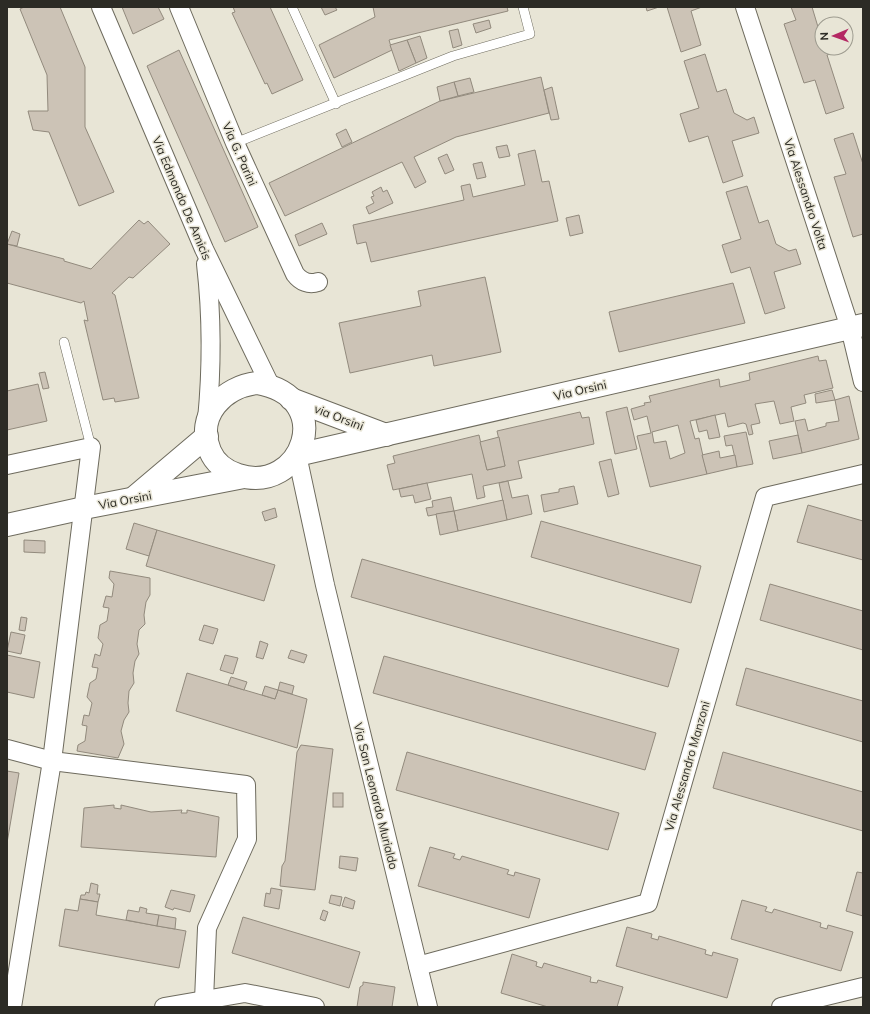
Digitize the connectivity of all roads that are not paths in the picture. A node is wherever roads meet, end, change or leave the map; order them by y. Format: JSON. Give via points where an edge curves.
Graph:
{"nodes":[{"id":1,"x":179,"y":7,"type":"edge"},
{"id":2,"x":292,"y":7,"type":"edge"},
{"id":3,"x":523,"y":7,"type":"edge"},
{"id":4,"x":745,"y":7,"type":"edge"},
{"id":5,"x":101,"y":8,"type":"edge"},
{"id":6,"x":336,"y":104,"type":"junction"},
{"id":7,"x":235,"y":143,"type":"junction"},
{"id":8,"x":204,"y":250,"type":"junction"},
{"id":9,"x":318,"y":282,"type":"dead end"},
{"id":10,"x":856,"y":326,"type":"edge"},
{"id":11,"x":64,"y":342,"type":"dead end"},
{"id":12,"x":863,"y":382,"type":"edge"},
{"id":13,"x":270,"y":386,"type":"junction"},
{"id":14,"x":291,"y":399,"type":"junction"},
{"id":15,"x":207,"y":430,"type":"junction"},
{"id":16,"x":386,"y":435,"type":"junction"},
{"id":17,"x":90,"y":447,"type":"junction"},
{"id":18,"x":297,"y":455,"type":"junction"},
{"id":19,"x":7,"y":465,"type":"edge"},
{"id":20,"x":863,"y":474,"type":"edge"},
{"id":21,"x":244,"y":477,"type":"junction"},
{"id":22,"x":133,"y":498,"type":"junction"},
{"id":23,"x":84,"y":508,"type":"junction"},
{"id":24,"x":7,"y":525,"type":"edge"},
{"id":25,"x":7,"y":749,"type":"edge"},
{"id":26,"x":52,"y":761,"type":"junction"},
{"id":27,"x":418,"y":966,"type":"junction"},
{"id":28,"x":863,"y":986,"type":"edge"},
{"id":29,"x":204,"y":1000,"type":"junction"},
{"id":30,"x":12,"y":1007,"type":"edge"},
{"id":31,"x":164,"y":1007,"type":"edge"},
{"id":32,"x":315,"y":1007,"type":"edge"},
{"id":33,"x":428,"y":1007,"type":"edge"},
{"id":34,"x":781,"y":1007,"type":"edge"}],
"edges":[{"from":1,"to":7,"type":"street","name":"Via G. Parini"},
{"from":2,"to":6,"type":"lane"},
{"from":3,"to":6,"type":"lane","via":[[530,34],[453,56]]},
{"from":4,"to":10,"type":"street","name":"Via Alessandro Volta"},
{"from":5,"to":8,"type":"street","name":"Via Edmondo De Amicis"},
{"from":6,"to":7,"type":"lane"},
{"from":7,"to":9,"type":"street","name":"Via G. Parini","via":[[295,274],[307,283]]},
{"from":8,"to":13,"type":"street","name":"Via Edmondo De Amicis"},
{"from":8,"to":15,"type":"street","name":"Via Edmondo De Amicis","via":[[212,336]]},
{"from":10,"to":12,"type":"street","name":"Via Alessandro Volta"},
{"from":10,"to":16,"type":"main road","name":"Via Orsini"},
{"from":11,"to":17,"type":"lane"},
{"from":13,"to":14,"type":"main road","via":[[282,391]]},
{"from":13,"to":15,"type":"main road","via":[[257,383],[234,389],[216,403]]},
{"from":14,"to":16,"type":"main road","name":"via Orsini"},
{"from":14,"to":18,"type":"main road","via":[[304,420],[306,433]]},
{"from":15,"to":21,"type":"main road","via":[[213,458],[232,473]]},
{"from":15,"to":22,"type":"main road","name":"via Orsini"},
{"from":16,"to":18,"type":"main road","name":"Via Orsini"},
{"from":17,"to":19,"type":"street"},
{"from":17,"to":23,"type":"street"},
{"from":18,"to":21,"type":"main road","via":[[289,465],[268,476]]},
{"from":18,"to":27,"type":"street","name":"Via San Leonardo Murialdo","via":[[325,585]]},
{"from":20,"to":27,"type":"street","name":"Via Alessandro Manzoni","via":[[765,497],[648,903]]},
{"from":21,"to":22,"type":"main road","name":"Via Orsini"},
{"from":22,"to":23,"type":"main road","name":"Via Orsini"},
{"from":23,"to":24,"type":"main road","name":"Via Orsini"},
{"from":23,"to":26,"type":"street"},
{"from":25,"to":26,"type":"street"},
{"from":26,"to":29,"type":"street","via":[[246,786],[246,838],[208,928]]},
{"from":26,"to":30,"type":"street"},
{"from":27,"to":33,"type":"street","name":"Via San Leonardo Murialdo"},
{"from":28,"to":34,"type":"street"},
{"from":29,"to":31,"type":"street"},
{"from":29,"to":32,"type":"street","via":[[244,993]]}]}
